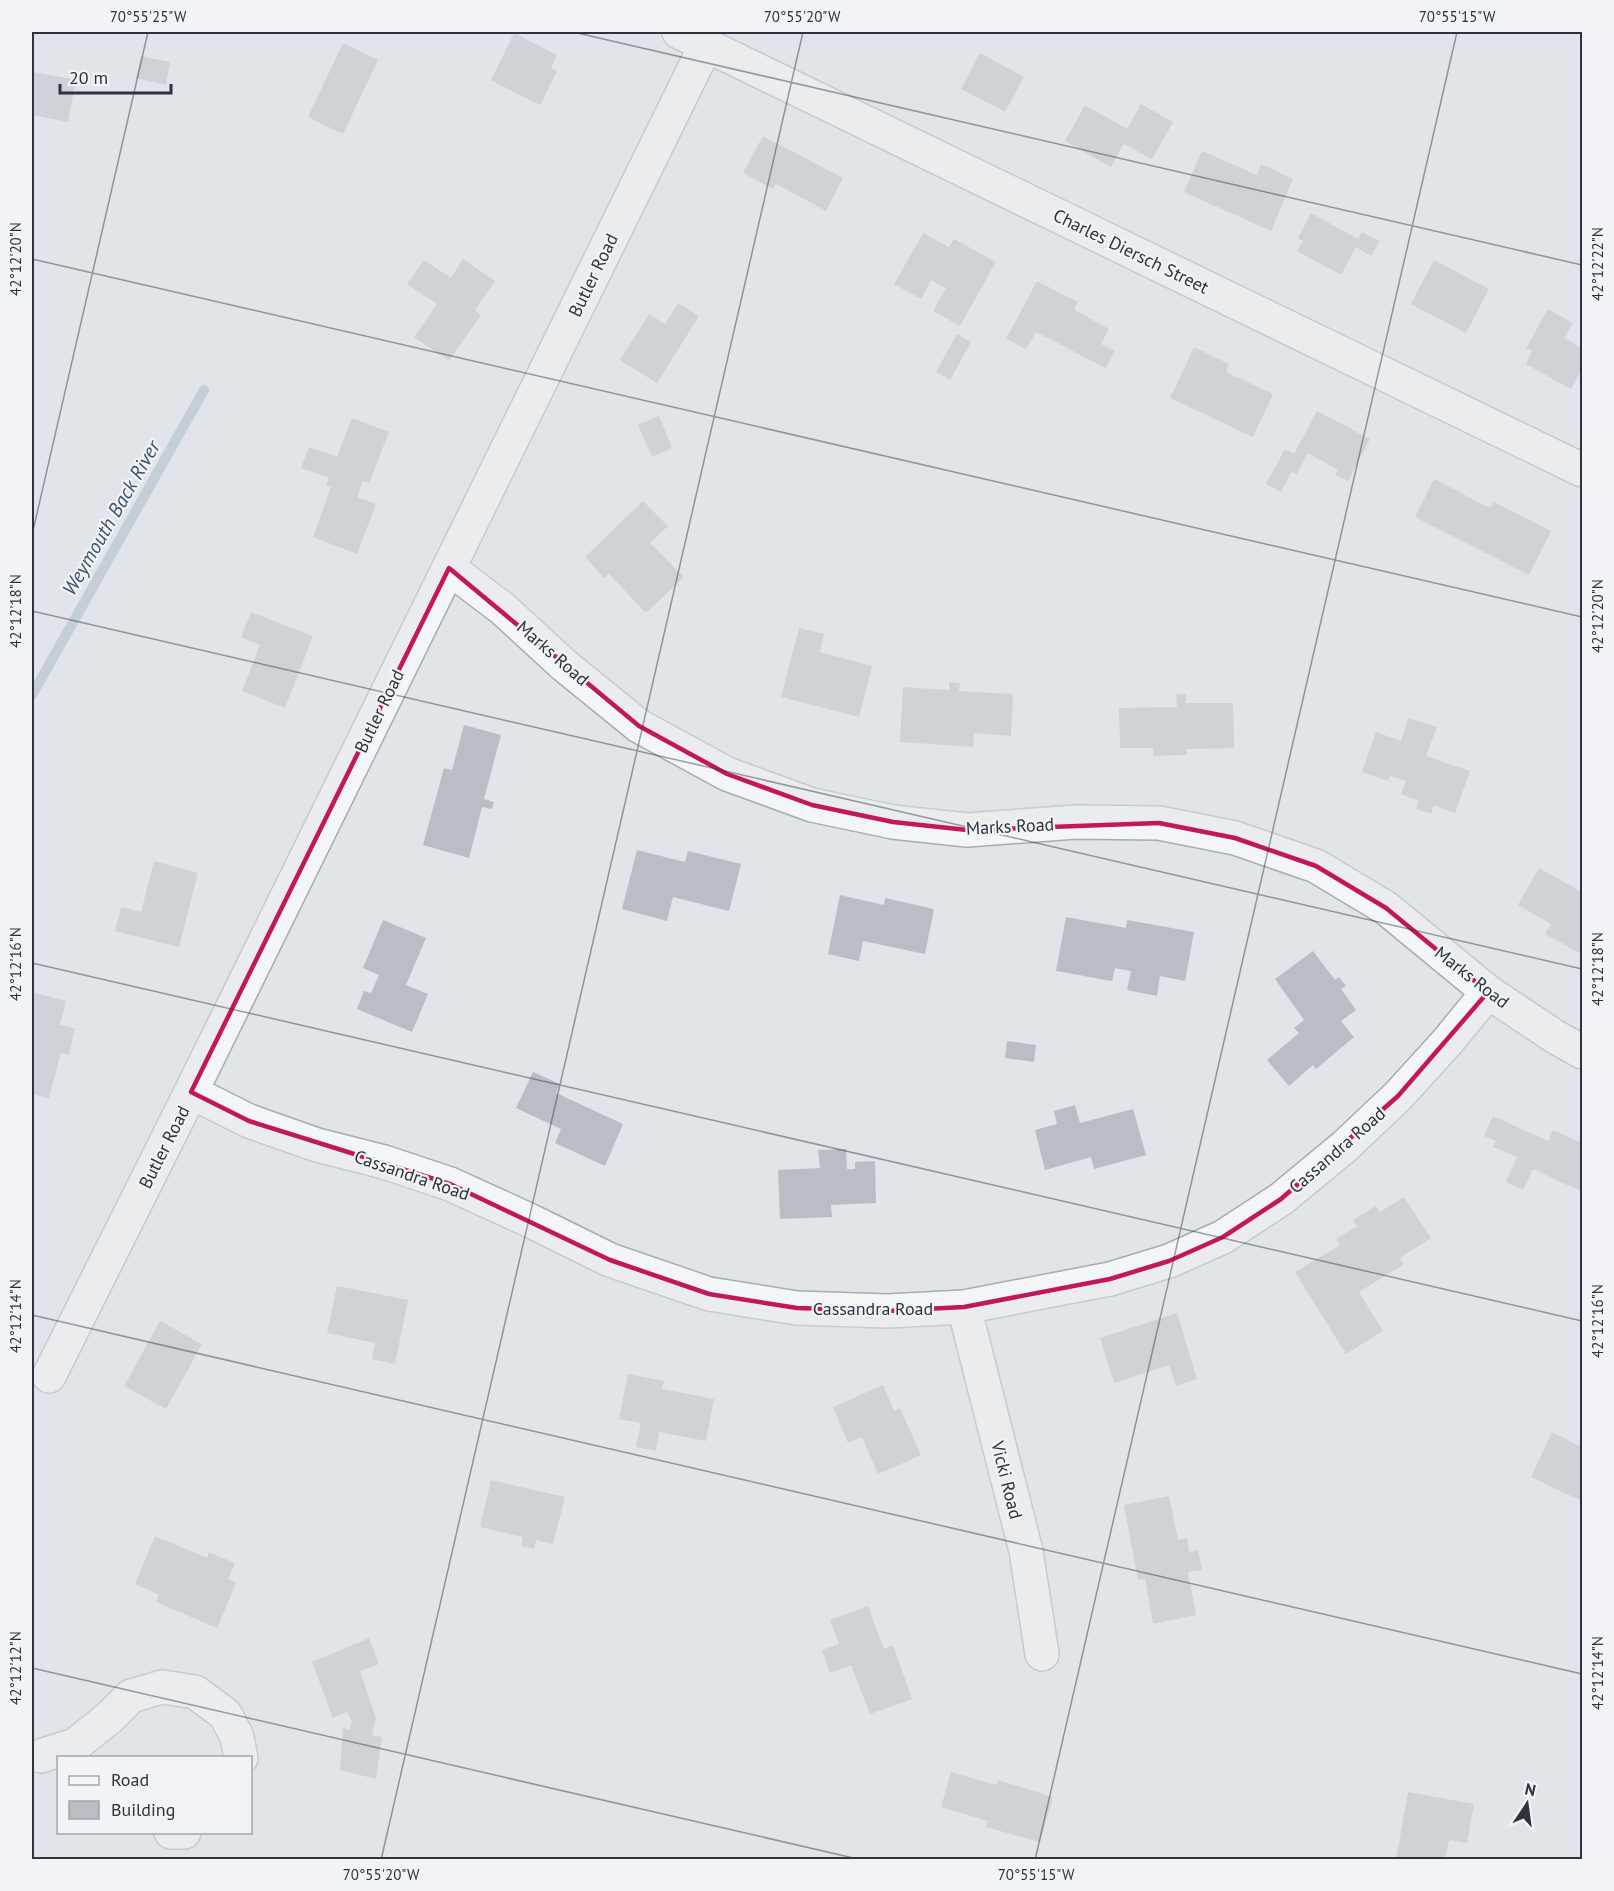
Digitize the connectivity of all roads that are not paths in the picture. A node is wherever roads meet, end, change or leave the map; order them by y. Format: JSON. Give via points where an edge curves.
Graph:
{"nodes":[{"id":1,"x":693,"y":38,"type":"edge"},
{"id":2,"x":1582,"y":470,"type":"edge"},
{"id":3,"x":449,"y":568,"type":"junction"},
{"id":4,"x":1488,"y":992,"type":"junction"},
{"id":5,"x":1582,"y":1052,"type":"edge"},
{"id":6,"x":191,"y":1092,"type":"junction"},
{"id":7,"x":963,"y":1307,"type":"junction"},
{"id":8,"x":49,"y":1376,"type":"dead end"},
{"id":9,"x":1042,"y":1654,"type":"dead end"},
{"id":10,"x":241,"y":1756,"type":"edge"},
{"id":11,"x":44,"y":1758,"type":"edge"}],
"edges":[{"from":1,"to":2,"type":"street","name":"Charles Diersch Street"},
{"from":1,"to":3,"type":"street","name":"Butler Road"},
{"from":3,"to":4,"type":"street","name":"Marks Road","via":[[503,609],[639,726],[727,774],[812,805],[892,822],[967,830],[1076,822],[1159,823],[1235,838],[1326,872],[1386,909]]},
{"from":3,"to":6,"type":"street","name":"Butler Road"},
{"from":4,"to":5,"type":"street","name":"Marks Road"},
{"from":4,"to":7,"type":"street","name":"Cassandra Road","via":[[1398,1096],[1344,1147],[1281,1199],[1223,1237],[1169,1261],[1110,1279]]},
{"from":6,"to":7,"type":"street","name":"Cassandra Road","via":[[249,1121],[450,1184],[610,1260],[709,1294],[798,1308],[887,1311]]},
{"from":6,"to":8,"type":"street","name":"Butler Road"},
{"from":7,"to":9,"type":"street","name":"Vicki Road","via":[[1026,1551]]},
{"from":10,"to":11,"type":"street","via":[[237,1737],[225,1714],[195,1692],[162,1687],[131,1696],[75,1745]]}]}
